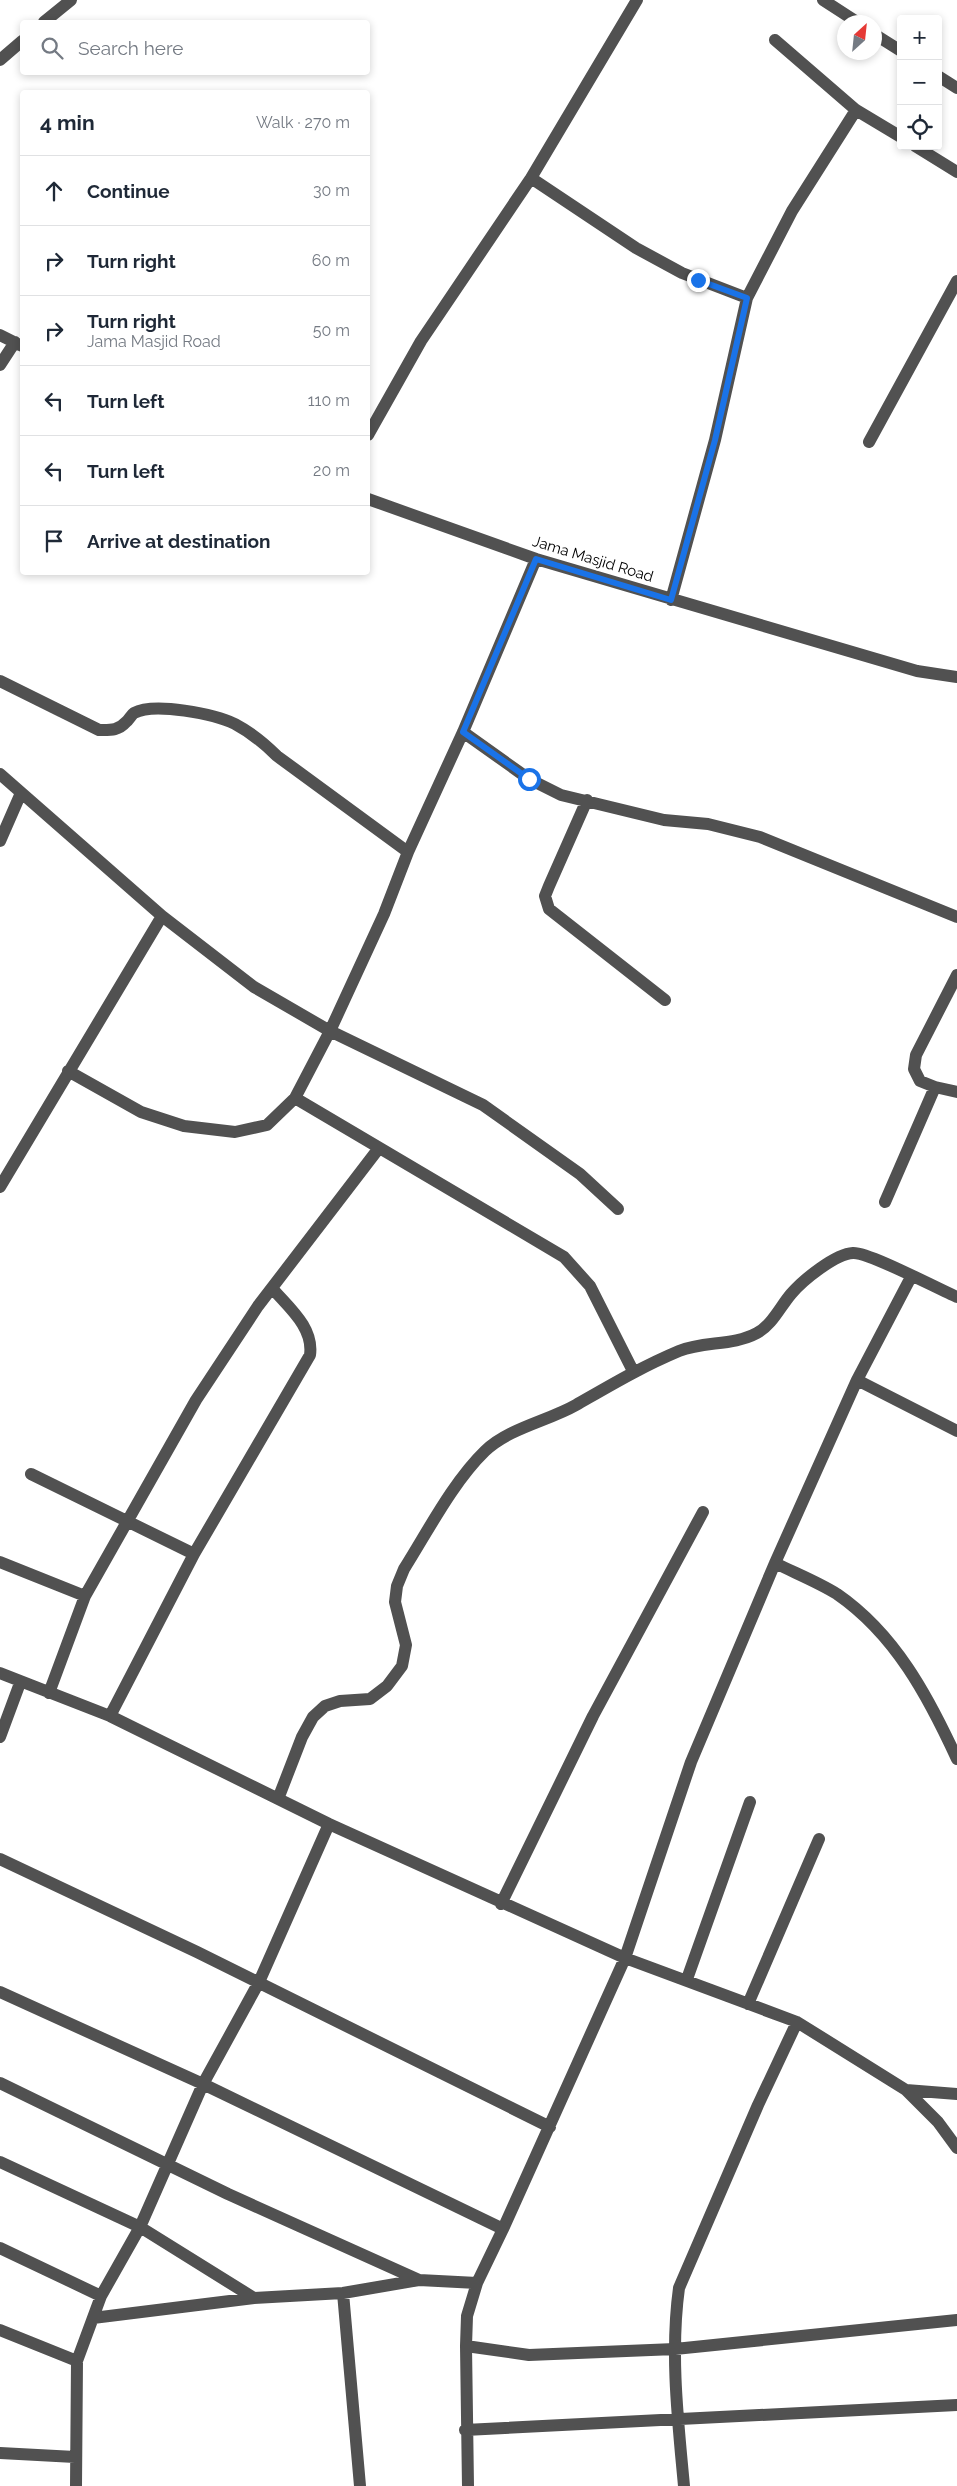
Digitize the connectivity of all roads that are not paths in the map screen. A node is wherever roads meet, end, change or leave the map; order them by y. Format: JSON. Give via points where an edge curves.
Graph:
{"nodes":[{"id":1,"x":71,"y":0,"type":"edge"},
{"id":2,"x":637,"y":0,"type":"edge"},
{"id":3,"x":823,"y":0,"type":"edge"},
{"id":4,"x":846,"y":15,"type":"edge"},
{"id":5,"x":46,"y":20,"type":"edge"},
{"id":6,"x":882,"y":39,"type":"edge"},
{"id":7,"x":775,"y":40,"type":"dead end"},
{"id":8,"x":20,"y":43,"type":"edge"},
{"id":9,"x":897,"y":48,"type":"edge"},
{"id":10,"x":0,"y":60,"type":"edge"},
{"id":11,"x":942,"y":79,"type":"edge"},
{"id":12,"x":957,"y":88,"type":"edge"},
{"id":13,"x":856,"y":110,"type":"junction"},
{"id":14,"x":897,"y":136,"type":"edge"},
{"id":15,"x":921,"y":150,"type":"edge"},
{"id":16,"x":957,"y":172,"type":"edge"},
{"id":17,"x":531,"y":178,"type":"junction"},
{"id":18,"x":957,"y":281,"type":"edge"},
{"id":19,"x":747,"y":298,"type":"junction"},
{"id":20,"x":0,"y":335,"type":"edge"},
{"id":21,"x":19,"y":344,"type":"edge"},
{"id":22,"x":0,"y":366,"type":"edge"},
{"id":23,"x":370,"y":431,"type":"edge"},
{"id":24,"x":869,"y":442,"type":"dead end"},
{"id":25,"x":370,"y":500,"type":"edge"},
{"id":26,"x":536,"y":559,"type":"junction"},
{"id":27,"x":671,"y":600,"type":"junction"},
{"id":28,"x":957,"y":677,"type":"edge"},
{"id":29,"x":0,"y":681,"type":"edge"},
{"id":30,"x":463,"y":732,"type":"junction"},
{"id":31,"x":0,"y":774,"type":"edge"},
{"id":32,"x":21,"y":793,"type":"junction"},
{"id":33,"x":587,"y":800,"type":"junction"},
{"id":34,"x":0,"y":841,"type":"edge"},
{"id":35,"x":408,"y":852,"type":"junction"},
{"id":36,"x":162,"y":916,"type":"junction"},
{"id":37,"x":957,"y":917,"type":"edge"},
{"id":38,"x":957,"y":975,"type":"edge"},
{"id":39,"x":665,"y":1000,"type":"dead end"},
{"id":40,"x":330,"y":1031,"type":"junction"},
{"id":41,"x":68,"y":1071,"type":"junction"},
{"id":42,"x":935,"y":1088,"type":"junction"},
{"id":43,"x":957,"y":1092,"type":"edge"},
{"id":44,"x":295,"y":1098,"type":"junction"},
{"id":45,"x":379,"y":1148,"type":"junction"},
{"id":46,"x":0,"y":1187,"type":"edge"},
{"id":47,"x":885,"y":1202,"type":"dead end"},
{"id":48,"x":618,"y":1209,"type":"dead end"},
{"id":49,"x":911,"y":1277,"type":"junction"},
{"id":50,"x":272,"y":1288,"type":"junction"},
{"id":51,"x":957,"y":1297,"type":"edge"},
{"id":52,"x":633,"y":1371,"type":"junction"},
{"id":53,"x":857,"y":1380,"type":"junction"},
{"id":54,"x":957,"y":1431,"type":"edge"},
{"id":55,"x":31,"y":1474,"type":"dead end"},
{"id":56,"x":703,"y":1512,"type":"dead end"},
{"id":57,"x":127,"y":1523,"type":"junction"},
{"id":58,"x":194,"y":1554,"type":"junction"},
{"id":59,"x":0,"y":1562,"type":"edge"},
{"id":60,"x":775,"y":1563,"type":"junction"},
{"id":61,"x":85,"y":1596,"type":"junction"},
{"id":62,"x":0,"y":1673,"type":"edge"},
{"id":63,"x":20,"y":1683,"type":"junction"},
{"id":64,"x":49,"y":1693,"type":"junction"},
{"id":65,"x":110,"y":1716,"type":"junction"},
{"id":66,"x":0,"y":1737,"type":"edge"},
{"id":67,"x":957,"y":1759,"type":"edge"},
{"id":68,"x":278,"y":1799,"type":"junction"},
{"id":69,"x":750,"y":1802,"type":"dead end"},
{"id":70,"x":329,"y":1824,"type":"junction"},
{"id":71,"x":819,"y":1838,"type":"dead end"},
{"id":72,"x":0,"y":1859,"type":"edge"},
{"id":73,"x":501,"y":1904,"type":"junction"},
{"id":74,"x":625,"y":1958,"type":"junction"},
{"id":75,"x":687,"y":1979,"type":"junction"},
{"id":76,"x":259,"y":1982,"type":"junction"},
{"id":77,"x":0,"y":1992,"type":"edge"},
{"id":78,"x":748,"y":2004,"type":"junction"},
{"id":79,"x":798,"y":2022,"type":"junction"},
{"id":80,"x":0,"y":2083,"type":"edge"},
{"id":81,"x":203,"y":2084,"type":"junction"},
{"id":82,"x":906,"y":2090,"type":"junction"},
{"id":83,"x":957,"y":2094,"type":"edge"},
{"id":84,"x":550,"y":2127,"type":"junction"},
{"id":85,"x":957,"y":2148,"type":"edge"},
{"id":86,"x":0,"y":2162,"type":"edge"},
{"id":87,"x":167,"y":2164,"type":"junction"},
{"id":88,"x":140,"y":2226,"type":"junction"},
{"id":89,"x":503,"y":2229,"type":"junction"},
{"id":90,"x":0,"y":2248,"type":"edge"},
{"id":91,"x":419,"y":2280,"type":"junction"},
{"id":92,"x":477,"y":2283,"type":"junction"},
{"id":93,"x":343,"y":2293,"type":"junction"},
{"id":94,"x":101,"y":2296,"type":"junction"},
{"id":95,"x":254,"y":2298,"type":"junction"},
{"id":96,"x":93,"y":2318,"type":"junction"},
{"id":97,"x":957,"y":2320,"type":"edge"},
{"id":98,"x":0,"y":2330,"type":"edge"},
{"id":99,"x":466,"y":2346,"type":"junction"},
{"id":100,"x":675,"y":2349,"type":"junction"},
{"id":101,"x":77,"y":2361,"type":"junction"},
{"id":102,"x":957,"y":2405,"type":"edge"},
{"id":103,"x":678,"y":2420,"type":"junction"},
{"id":104,"x":465,"y":2430,"type":"junction"},
{"id":105,"x":0,"y":2453,"type":"edge"},
{"id":106,"x":75,"y":2457,"type":"junction"},
{"id":107,"x":76,"y":2486,"type":"edge"},
{"id":108,"x":360,"y":2486,"type":"edge"},
{"id":109,"x":468,"y":2486,"type":"edge"},
{"id":110,"x":684,"y":2486,"type":"edge"}],
"edges":[{"from":1,"to":5,"type":"street"},
{"from":2,"to":17,"type":"street"},
{"from":3,"to":4,"type":"street"},
{"from":6,"to":9,"type":"street"},
{"from":7,"to":13,"type":"street"},
{"from":8,"to":10,"type":"street"},
{"from":11,"to":12,"type":"street"},
{"from":13,"to":14,"type":"street"},
{"from":13,"to":19,"type":"street","via":[[792,211]]},
{"from":15,"to":16,"type":"street"},
{"from":17,"to":19,"type":"street","via":[[636,248],[682,273]]},
{"from":17,"to":23,"type":"street","via":[[421,341]]},
{"from":18,"to":24,"type":"street"},
{"from":19,"to":27,"type":"street","via":[[715,440]]},
{"from":20,"to":21,"type":"street"},
{"from":21,"to":22,"type":"street"},
{"from":25,"to":26,"type":"street","name":"Jama Masjid Road"},
{"from":26,"to":27,"type":"street","name":"Jama Masjid Road"},
{"from":26,"to":30,"type":"street"},
{"from":27,"to":28,"type":"street","name":"Jama Masjid Road","via":[[918,670]]},
{"from":29,"to":35,"type":"street","via":[[99,730],[115,731],[133,714],[156,708],[232,723],[259,738],[277,756]]},
{"from":30,"to":33,"type":"street","via":[[529,779],[561,794]]},
{"from":30,"to":35,"type":"street"},
{"from":31,"to":32,"type":"street"},
{"from":32,"to":34,"type":"street"},
{"from":32,"to":36,"type":"street","via":[[48,813]]},
{"from":33,"to":37,"type":"street","via":[[664,820],[708,824],[760,837]]},
{"from":33,"to":39,"type":"street","via":[[545,896],[549,910]]},
{"from":35,"to":40,"type":"street","via":[[384,914]]},
{"from":36,"to":40,"type":"street","via":[[254,987]]},
{"from":36,"to":41,"type":"street"},
{"from":38,"to":42,"type":"street","via":[[916,1055],[914,1069],[920,1081]]},
{"from":40,"to":44,"type":"street"},
{"from":40,"to":48,"type":"street","via":[[483,1105],[580,1174]]},
{"from":41,"to":44,"type":"street","via":[[141,1112],[192,1127],[235,1132],[267,1125]]},
{"from":41,"to":46,"type":"street"},
{"from":42,"to":43,"type":"street"},
{"from":42,"to":47,"type":"street"},
{"from":44,"to":45,"type":"street"},
{"from":45,"to":50,"type":"street"},
{"from":45,"to":52,"type":"street","via":[[564,1257],[590,1286]]},
{"from":49,"to":51,"type":"street"},
{"from":49,"to":52,"type":"street","via":[[881,1261],[854,1253],[831,1260],[792,1293],[758,1333],[744,1339],[682,1350]]},
{"from":49,"to":53,"type":"street"},
{"from":50,"to":57,"type":"street","via":[[196,1400]]},
{"from":50,"to":58,"type":"street","via":[[306,1328],[310,1355]]},
{"from":52,"to":68,"type":"street","via":[[575,1405],[502,1440],[487,1449],[469,1467],[404,1569],[397,1586],[395,1602],[406,1645],[402,1666],[387,1686],[370,1699],[340,1701],[325,1706],[313,1716]]},
{"from":53,"to":54,"type":"street"},
{"from":53,"to":60,"type":"street"},
{"from":55,"to":57,"type":"street"},
{"from":56,"to":73,"type":"street","via":[[593,1716]]},
{"from":57,"to":58,"type":"street"},
{"from":57,"to":61,"type":"street"},
{"from":58,"to":65,"type":"street"},
{"from":59,"to":61,"type":"street"},
{"from":60,"to":67,"type":"street","via":[[857,1609],[898,1651],[934,1710]]},
{"from":60,"to":74,"type":"street","via":[[691,1762]]},
{"from":61,"to":64,"type":"street"},
{"from":62,"to":63,"type":"street"},
{"from":63,"to":64,"type":"street"},
{"from":63,"to":66,"type":"street"},
{"from":64,"to":65,"type":"street"},
{"from":65,"to":68,"type":"street"},
{"from":68,"to":70,"type":"street"},
{"from":69,"to":75,"type":"street"},
{"from":70,"to":73,"type":"street"},
{"from":70,"to":76,"type":"street"},
{"from":71,"to":78,"type":"street"},
{"from":72,"to":76,"type":"street"},
{"from":73,"to":74,"type":"street"},
{"from":74,"to":75,"type":"street"},
{"from":74,"to":84,"type":"street"},
{"from":75,"to":78,"type":"street"},
{"from":76,"to":81,"type":"street"},
{"from":76,"to":84,"type":"street"},
{"from":77,"to":81,"type":"street"},
{"from":78,"to":79,"type":"street"},
{"from":79,"to":82,"type":"street"},
{"from":79,"to":100,"type":"street","via":[[758,2105],[680,2288],[675,2318]]},
{"from":80,"to":87,"type":"street"},
{"from":81,"to":87,"type":"street"},
{"from":81,"to":89,"type":"street"},
{"from":82,"to":83,"type":"street"},
{"from":82,"to":85,"type":"street","via":[[938,2122]]},
{"from":84,"to":89,"type":"street"},
{"from":86,"to":88,"type":"street"},
{"from":87,"to":88,"type":"street"},
{"from":87,"to":91,"type":"street"},
{"from":88,"to":94,"type":"street"},
{"from":88,"to":95,"type":"street"},
{"from":89,"to":92,"type":"street"},
{"from":90,"to":94,"type":"street"},
{"from":91,"to":92,"type":"street"},
{"from":91,"to":93,"type":"street"},
{"from":92,"to":99,"type":"street","via":[[467,2316]]},
{"from":93,"to":95,"type":"street"},
{"from":93,"to":108,"type":"street"},
{"from":94,"to":96,"type":"street"},
{"from":95,"to":96,"type":"street"},
{"from":96,"to":101,"type":"street"},
{"from":97,"to":100,"type":"street"},
{"from":98,"to":101,"type":"street"},
{"from":99,"to":100,"type":"street","via":[[529,2355]]},
{"from":99,"to":104,"type":"street"},
{"from":100,"to":103,"type":"street"},
{"from":101,"to":106,"type":"street"},
{"from":102,"to":103,"type":"street"},
{"from":103,"to":104,"type":"street"},
{"from":103,"to":110,"type":"street"},
{"from":104,"to":109,"type":"street"},
{"from":105,"to":106,"type":"street"},
{"from":106,"to":107,"type":"street"}]}
